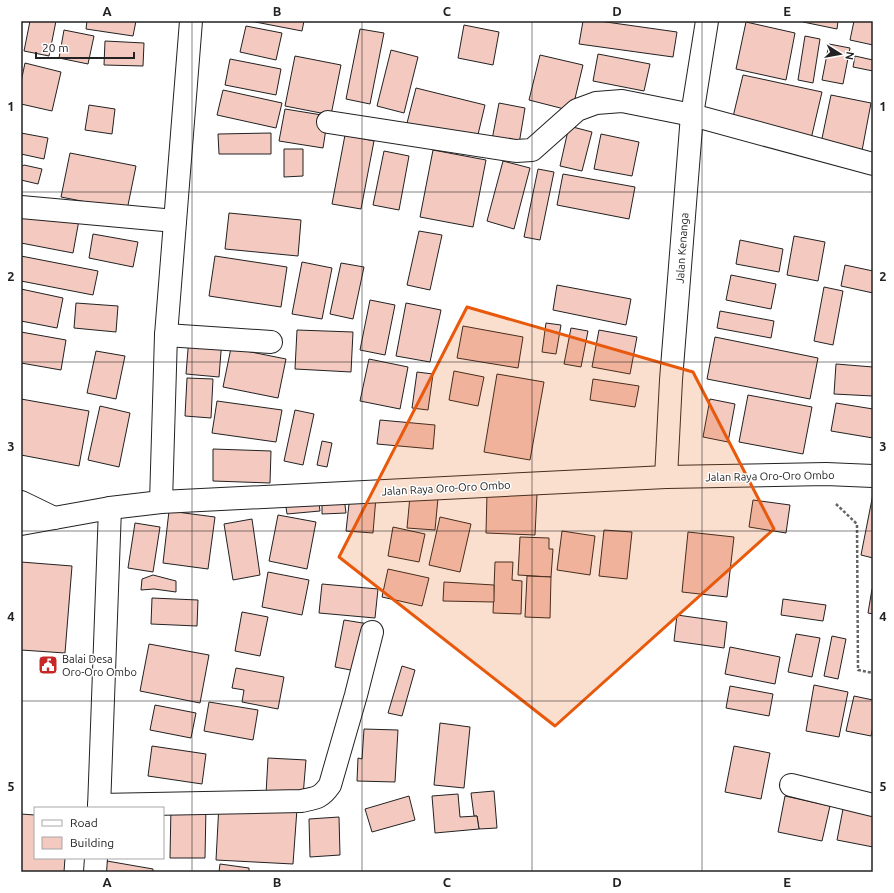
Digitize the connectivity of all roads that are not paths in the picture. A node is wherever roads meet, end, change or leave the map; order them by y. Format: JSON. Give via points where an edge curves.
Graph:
{"nodes":[{"id":1,"x":191,"y":21,"type":"edge"},
{"id":2,"x":707,"y":21,"type":"edge"},
{"id":3,"x":692,"y":115,"type":"junction"},
{"id":4,"x":328,"y":122,"type":"dead end"},
{"id":5,"x":873,"y":164,"type":"edge"},
{"id":6,"x":21,"y":207,"type":"edge"},
{"id":7,"x":175,"y":221,"type":"junction"},
{"id":8,"x":166,"y":335,"type":"junction"},
{"id":9,"x":271,"y":342,"type":"dead end"},
{"id":10,"x":873,"y":476,"type":"edge"},
{"id":11,"x":666,"y":477,"type":"junction"},
{"id":12,"x":21,"y":502,"type":"edge"},
{"id":13,"x":161,"y":502,"type":"junction"},
{"id":14,"x":110,"y":508,"type":"junction"},
{"id":15,"x":54,"y":518,"type":"junction"},
{"id":16,"x":21,"y":524,"type":"edge"},
{"id":17,"x":372,"y":632,"type":"dead end"},
{"id":18,"x":791,"y":785,"type":"dead end"},
{"id":19,"x":873,"y":805,"type":"edge"},
{"id":20,"x":99,"y":806,"type":"edge"},
{"id":21,"x":96,"y":859,"type":"edge"},
{"id":22,"x":95,"y":872,"type":"edge"}],
"edges":[{"from":1,"to":7,"type":"street"},
{"from":2,"to":3,"type":"street","name":"Jalan Kenanga"},
{"from":3,"to":4,"type":"street","via":[[622,101],[596,103],[577,110],[532,150],[525,151]]},
{"from":3,"to":5,"type":"street"},
{"from":3,"to":11,"type":"street","name":"Jalan Kenanga"},
{"from":6,"to":7,"type":"street"},
{"from":7,"to":8,"type":"street"},
{"from":8,"to":9,"type":"street"},
{"from":8,"to":13,"type":"street"},
{"from":10,"to":11,"type":"street","name":"Jalan Raya Oro-Oro Ombo","via":[[826,474]]},
{"from":11,"to":13,"type":"street","name":"Jalan Raya Oro-Oro Ombo"},
{"from":12,"to":15,"type":"street"},
{"from":13,"to":14,"type":"street","name":"Jalan Raya Oro-Oro Ombo"},
{"from":14,"to":15,"type":"street","name":"Jalan Raya Oro-Oro Ombo"},
{"from":14,"to":20,"type":"street"},
{"from":15,"to":16,"type":"street","name":"Jalan Raya Oro-Oro Ombo"},
{"from":17,"to":20,"type":"street","via":[[330,785],[324,794],[301,800]]},
{"from":18,"to":19,"type":"street"},
{"from":21,"to":22,"type":"street"}]}
